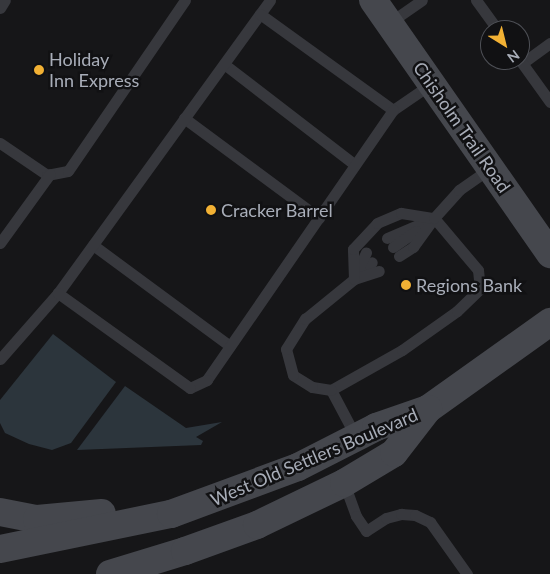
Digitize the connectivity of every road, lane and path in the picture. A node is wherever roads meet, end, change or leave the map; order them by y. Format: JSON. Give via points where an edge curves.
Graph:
{"nodes":[{"id":1,"x":5,"y":0,"type":"edge"},
{"id":2,"x":185,"y":0,"type":"edge"},
{"id":3,"x":270,"y":0,"type":"edge"},
{"id":4,"x":373,"y":0,"type":"edge"},
{"id":5,"x":422,"y":0,"type":"edge"},
{"id":6,"x":476,"y":0,"type":"edge"},
{"id":7,"x":0,"y":8,"type":"edge"},
{"id":8,"x":260,"y":14,"type":"junction"},
{"id":9,"x":491,"y":20,"type":"edge"},
{"id":10,"x":389,"y":23,"type":"junction"},
{"id":11,"x":550,"y":43,"type":"edge"},
{"id":12,"x":530,"y":56,"type":"edge"},
{"id":13,"x":224,"y":64,"type":"junction"},
{"id":14,"x":527,"y":70,"type":"edge"},
{"id":15,"x":431,"y":84,"type":"junction"},
{"id":16,"x":550,"y":102,"type":"edge"},
{"id":17,"x":394,"y":110,"type":"junction"},
{"id":18,"x":184,"y":118,"type":"junction"},
{"id":19,"x":0,"y":143,"type":"edge"},
{"id":20,"x":355,"y":165,"type":"junction"},
{"id":21,"x":490,"y":168,"type":"junction"},
{"id":22,"x":50,"y":174,"type":"junction"},
{"id":23,"x":319,"y":218,"type":"junction"},
{"id":24,"x":434,"y":218,"type":"junction"},
{"id":25,"x":0,"y":243,"type":"edge"},
{"id":26,"x":93,"y":244,"type":"junction"},
{"id":27,"x":550,"y":254,"type":"edge"},
{"id":28,"x":354,"y":279,"type":"junction"},
{"id":29,"x":58,"y":293,"type":"junction"},
{"id":30,"x":550,"y":322,"type":"edge"},
{"id":31,"x":230,"y":346,"type":"junction"},
{"id":32,"x":0,"y":359,"type":"edge"},
{"id":33,"x":331,"y":390,"type":"junction"},
{"id":34,"x":428,"y":409,"type":"junction"},
{"id":35,"x":356,"y":437,"type":"junction"},
{"id":36,"x":344,"y":483,"type":"junction"},
{"id":37,"x":0,"y":512,"type":"edge"},
{"id":38,"x":171,"y":514,"type":"junction"},
{"id":39,"x":257,"y":525,"type":"junction"},
{"id":40,"x":0,"y":549,"type":"edge"},
{"id":41,"x":110,"y":574,"type":"edge"},
{"id":42,"x":162,"y":574,"type":"edge"},
{"id":43,"x":467,"y":574,"type":"edge"}],
"edges":[{"from":1,"to":7,"type":"lane"},
{"from":2,"to":22,"type":"lane","via":[[68,171]]},
{"from":3,"to":8,"type":"lane"},
{"from":4,"to":10,"type":"main road","name":"Chisholm Trail Road"},
{"from":5,"to":10,"type":"lane"},
{"from":6,"to":9,"type":"lane"},
{"from":8,"to":13,"type":"lane"},
{"from":8,"to":17,"type":"lane"},
{"from":10,"to":15,"type":"main road","name":"Chisholm Trail Road"},
{"from":11,"to":12,"type":"lane"},
{"from":13,"to":18,"type":"lane"},
{"from":13,"to":20,"type":"lane"},
{"from":14,"to":16,"type":"lane"},
{"from":15,"to":17,"type":"lane"},
{"from":15,"to":21,"type":"main road","name":"Chisholm Trail Road"},
{"from":17,"to":20,"type":"lane"},
{"from":18,"to":23,"type":"lane"},
{"from":18,"to":26,"type":"lane"},
{"from":19,"to":22,"type":"lane"},
{"from":20,"to":23,"type":"lane"},
{"from":21,"to":24,"type":"lane","via":[[459,190]]},
{"from":21,"to":27,"type":"main road","name":"Chisholm Trail Road"},
{"from":22,"to":25,"type":"lane"},
{"from":23,"to":31,"type":"lane"},
{"from":24,"to":24,"type":"lane","via":[[393,247],[413,247]]},
{"from":24,"to":28,"type":"lane","via":[[401,212],[377,223],[353,249]]},
{"from":24,"to":33,"type":"lane","via":[[478,270],[480,289],[457,311],[402,350]]},
{"from":26,"to":29,"type":"lane"},
{"from":26,"to":31,"type":"lane"},
{"from":28,"to":28,"type":"lane","via":[[372,262]]},
{"from":28,"to":33,"type":"lane","via":[[305,319],[286,348],[293,375],[312,387]]},
{"from":29,"to":31,"type":"lane","via":[[190,388],[207,380]]},
{"from":29,"to":32,"type":"lane"},
{"from":30,"to":34,"type":"main road","name":"West Old Settlers Boulevard"},
{"from":33,"to":35,"type":"lane"},
{"from":34,"to":35,"type":"main road","name":"West Old Settlers Boulevard"},
{"from":34,"to":36,"type":"main road","name":"West Old Settlers Boulevard","via":[[394,453]]},
{"from":35,"to":38,"type":"main road","name":"West Old Settlers Boulevard","via":[[298,466]]},
{"from":36,"to":39,"type":"main road","name":"West Old Settlers Boulevard"},
{"from":36,"to":43,"type":"lane","via":[[356,516],[366,531],[386,518],[415,515],[430,522]]},
{"from":37,"to":38,"type":"main road","via":[[37,519],[96,513]]},
{"from":38,"to":40,"type":"main road"},
{"from":39,"to":41,"type":"main road","name":"West Old Settlers Boulevard"},
{"from":39,"to":42,"type":"main road"}]}
